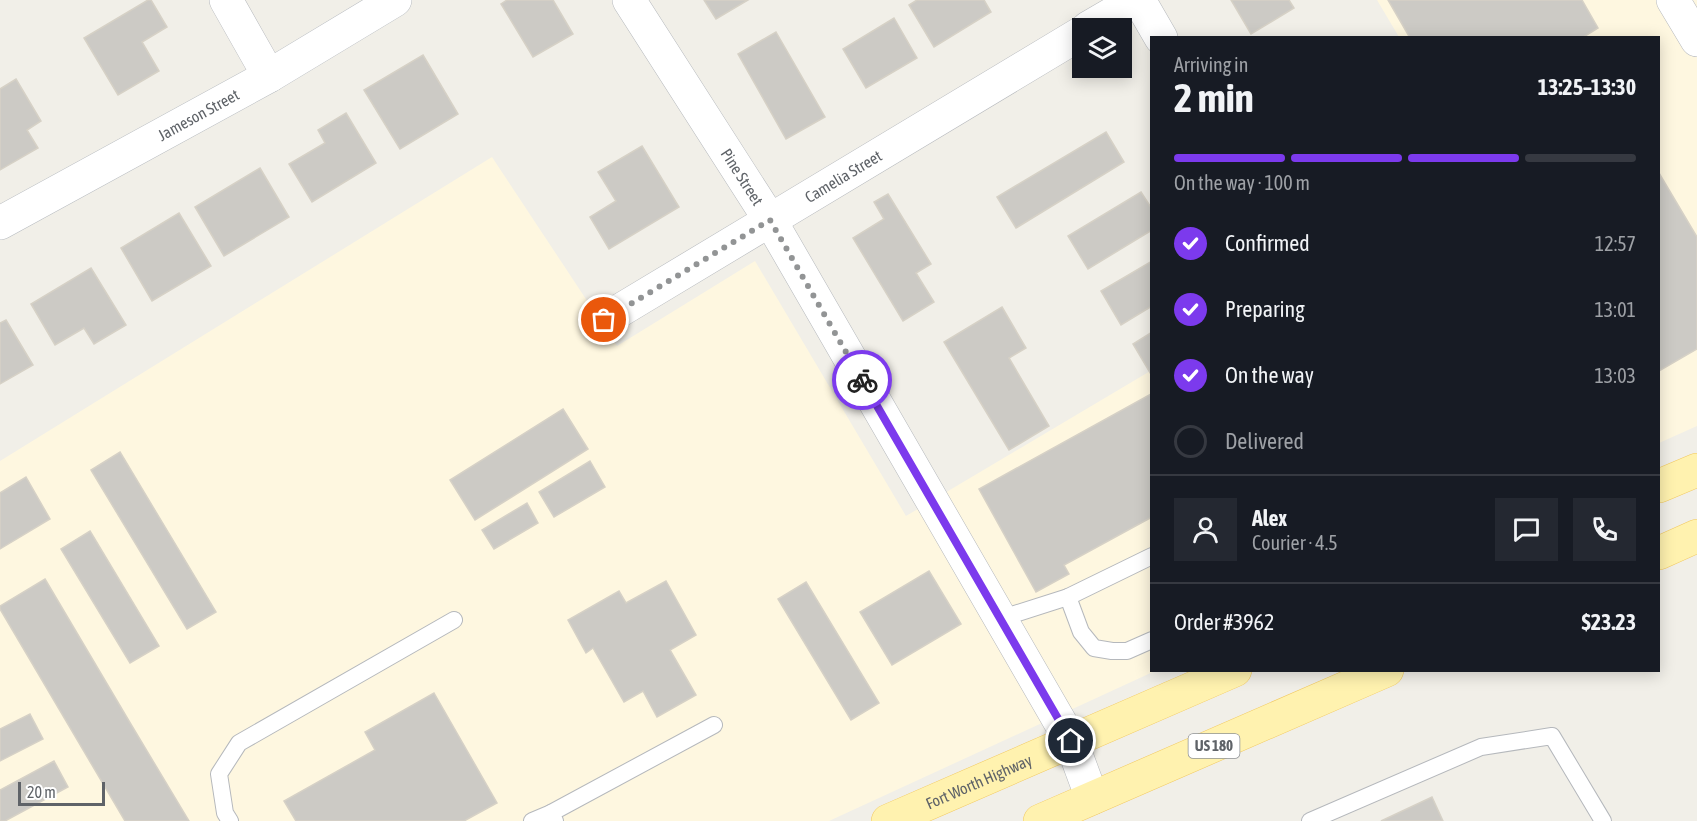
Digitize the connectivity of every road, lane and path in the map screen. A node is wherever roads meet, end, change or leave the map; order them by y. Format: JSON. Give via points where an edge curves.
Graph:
{"nodes":[{"id":1,"x":226,"y":0,"type":"edge"},
{"id":2,"x":395,"y":0,"type":"edge"},
{"id":3,"x":629,"y":0,"type":"edge"},
{"id":4,"x":1137,"y":0,"type":"edge"},
{"id":5,"x":1673,"y":0,"type":"edge"},
{"id":6,"x":1106,"y":18,"type":"edge"},
{"id":7,"x":1160,"y":36,"type":"edge"},
{"id":8,"x":1072,"y":39,"type":"edge"},
{"id":9,"x":1697,"y":40,"type":"edge"},
{"id":10,"x":269,"y":76,"type":"junction"},
{"id":11,"x":770,"y":220,"type":"junction"},
{"id":12,"x":0,"y":223,"type":"edge"},
{"id":13,"x":604,"y":320,"type":"dead end"},
{"id":14,"x":1697,"y":470,"type":"edge"},
{"id":15,"x":1660,"y":486,"type":"edge"},
{"id":16,"x":1697,"y":536,"type":"edge"},
{"id":17,"x":1660,"y":553,"type":"edge"},
{"id":18,"x":1150,"y":557,"type":"edge"},
{"id":19,"x":1068,"y":597,"type":"junction"},
{"id":20,"x":999,"y":619,"type":"junction"},
{"id":21,"x":454,"y":620,"type":"dead end"},
{"id":22,"x":1150,"y":641,"type":"edge"},
{"id":23,"x":1230,"y":672,"type":"edge"},
{"id":24,"x":1382,"y":672,"type":"edge"},
{"id":25,"x":714,"y":725,"type":"dead end"},
{"id":26,"x":1071,"y":741,"type":"junction"},
{"id":27,"x":1092,"y":798,"type":"junction"},
{"id":28,"x":553,"y":817,"type":"edge"},
{"id":29,"x":230,"y":821,"type":"edge"},
{"id":30,"x":532,"y":821,"type":"edge"},
{"id":31,"x":888,"y":821,"type":"edge"},
{"id":32,"x":1040,"y":821,"type":"edge"},
{"id":33,"x":1310,"y":821,"type":"edge"},
{"id":34,"x":1603,"y":821,"type":"edge"}],
"edges":[{"from":1,"to":10,"type":"street"},
{"from":2,"to":10,"type":"street","name":"Jameson Street"},
{"from":3,"to":11,"type":"street","name":"Pine Street"},
{"from":4,"to":6,"type":"street"},
{"from":4,"to":7,"type":"street"},
{"from":5,"to":9,"type":"street"},
{"from":8,"to":11,"type":"street","name":"Camelia Street"},
{"from":10,"to":12,"type":"street","name":"Jameson Street"},
{"from":11,"to":13,"type":"street","name":"Camelia Street"},
{"from":11,"to":20,"type":"street","name":"Pine Street"},
{"from":14,"to":15,"type":"main road"},
{"from":16,"to":17,"type":"main road"},
{"from":18,"to":19,"type":"lane"},
{"from":19,"to":20,"type":"lane"},
{"from":19,"to":22,"type":"lane","via":[[1081,632],[1094,648],[1127,651]]},
{"from":20,"to":26,"type":"street","name":"Pine Street"},
{"from":21,"to":29,"type":"lane","via":[[239,743],[219,774],[225,813]]},
{"from":23,"to":26,"type":"main road","name":"Fort Worth Highway"},
{"from":24,"to":27,"type":"main road","number":"US 180"},
{"from":25,"to":28,"type":"lane"},
{"from":26,"to":27,"type":"street","name":"Pine Street"},
{"from":26,"to":31,"type":"main road","name":"Fort Worth Highway"},
{"from":27,"to":32,"type":"main road","number":"US 180"},
{"from":28,"to":30,"type":"lane"},
{"from":33,"to":34,"type":"lane","via":[[1480,747],[1552,736]]}]}
